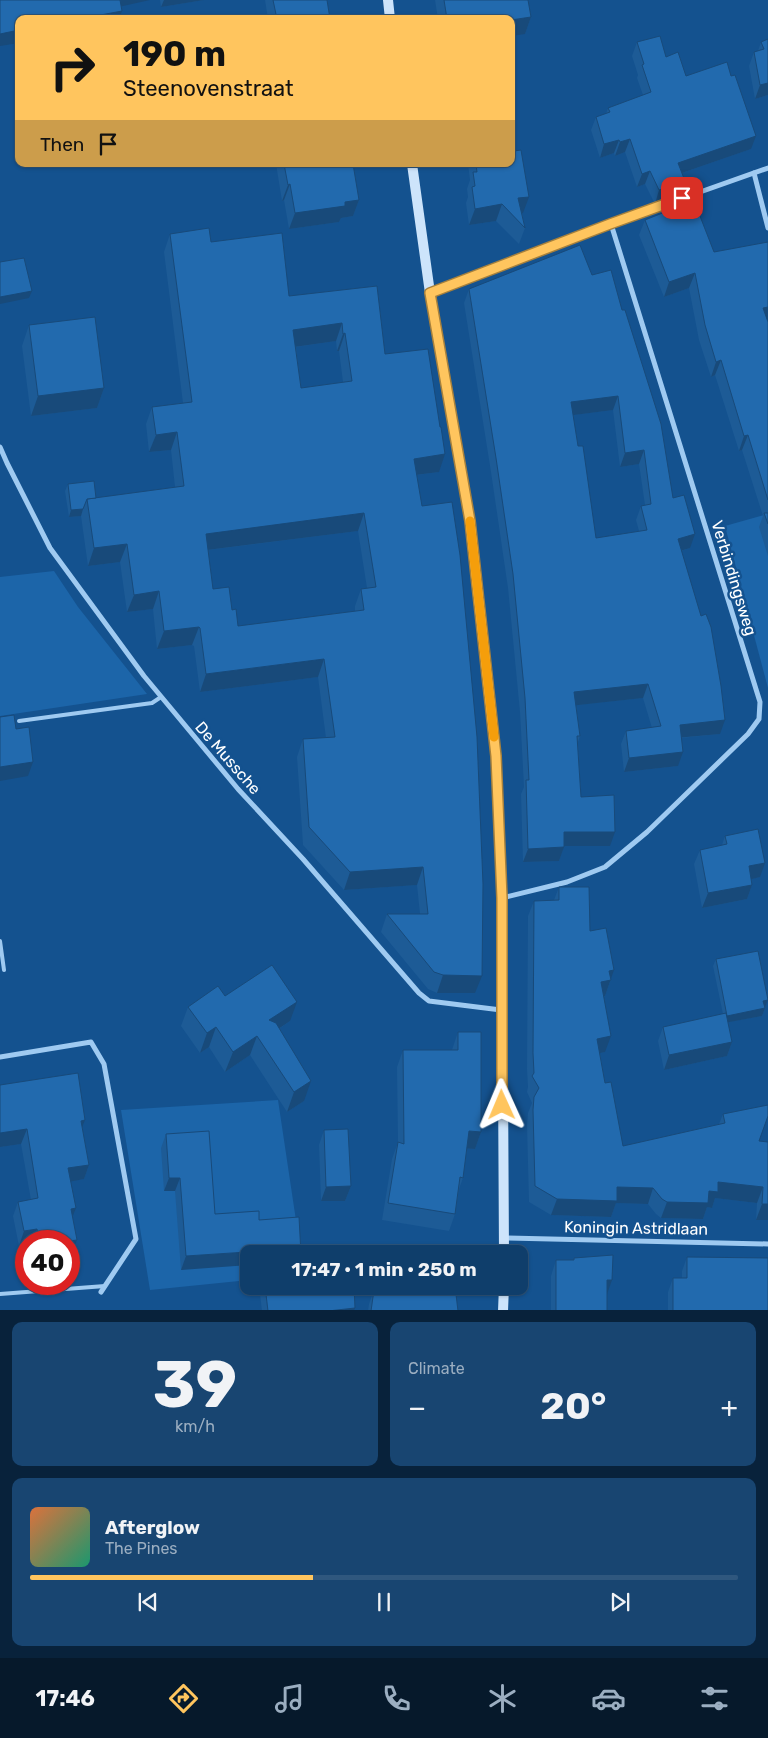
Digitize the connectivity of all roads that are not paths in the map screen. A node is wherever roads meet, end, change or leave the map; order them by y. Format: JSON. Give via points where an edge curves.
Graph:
{"nodes":[{"id":1,"x":388,"y":0,"type":"edge"},
{"id":2,"x":390,"y":15,"type":"edge"},
{"id":3,"x":412,"y":167,"type":"edge"},
{"id":4,"x":768,"y":168,"type":"edge"},
{"id":5,"x":754,"y":173,"type":"junction"},
{"id":6,"x":682,"y":198,"type":"edge"},
{"id":7,"x":673,"y":202,"type":"edge"},
{"id":8,"x":610,"y":224,"type":"junction"},
{"id":9,"x":768,"y":228,"type":"edge"},
{"id":10,"x":430,"y":293,"type":"junction"},
{"id":11,"x":0,"y":447,"type":"edge"},
{"id":12,"x":161,"y":697,"type":"junction"},
{"id":13,"x":19,"y":722,"type":"dead end"},
{"id":14,"x":502,"y":898,"type":"junction"},
{"id":15,"x":0,"y":942,"type":"edge"},
{"id":16,"x":4,"y":970,"type":"dead end"},
{"id":17,"x":501,"y":1010,"type":"junction"},
{"id":18,"x":0,"y":1057,"type":"edge"},
{"id":19,"x":504,"y":1238,"type":"junction"},
{"id":20,"x":768,"y":1244,"type":"edge"},
{"id":21,"x":504,"y":1245,"type":"edge"},
{"id":22,"x":105,"y":1286,"type":"junction"},
{"id":23,"x":100,"y":1292,"type":"dead end"},
{"id":24,"x":0,"y":1294,"type":"edge"},
{"id":25,"x":504,"y":1295,"type":"edge"},
{"id":26,"x":503,"y":1310,"type":"edge"}],
"edges":[{"from":1,"to":2,"type":"street"},
{"from":3,"to":10,"type":"street"},
{"from":4,"to":5,"type":"street"},
{"from":5,"to":6,"type":"street"},
{"from":5,"to":9,"type":"street"},
{"from":7,"to":8,"type":"street"},
{"from":8,"to":10,"type":"street"},
{"from":8,"to":14,"type":"street","name":"Verbindingsweg","via":[[760,702],[759,719],[748,734],[647,832],[605,867],[567,882]]},
{"from":10,"to":14,"type":"street","via":[[470,521],[496,756]]},
{"from":11,"to":12,"type":"street","name":"De Mussche","via":[[50,548]]},
{"from":12,"to":13,"type":"lane","via":[[152,702]]},
{"from":12,"to":17,"type":"street","name":"De Mussche","via":[[419,993],[429,1001]]},
{"from":14,"to":17,"type":"street"},
{"from":15,"to":16,"type":"lane"},
{"from":17,"to":19,"type":"street"},
{"from":18,"to":22,"type":"street","via":[[91,1042],[104,1064],[136,1239]]},
{"from":19,"to":20,"type":"street","name":"Koningin Astridlaan"},
{"from":19,"to":21,"type":"street"},
{"from":22,"to":23,"type":"street"},
{"from":22,"to":24,"type":"lane"},
{"from":25,"to":26,"type":"street"}]}
